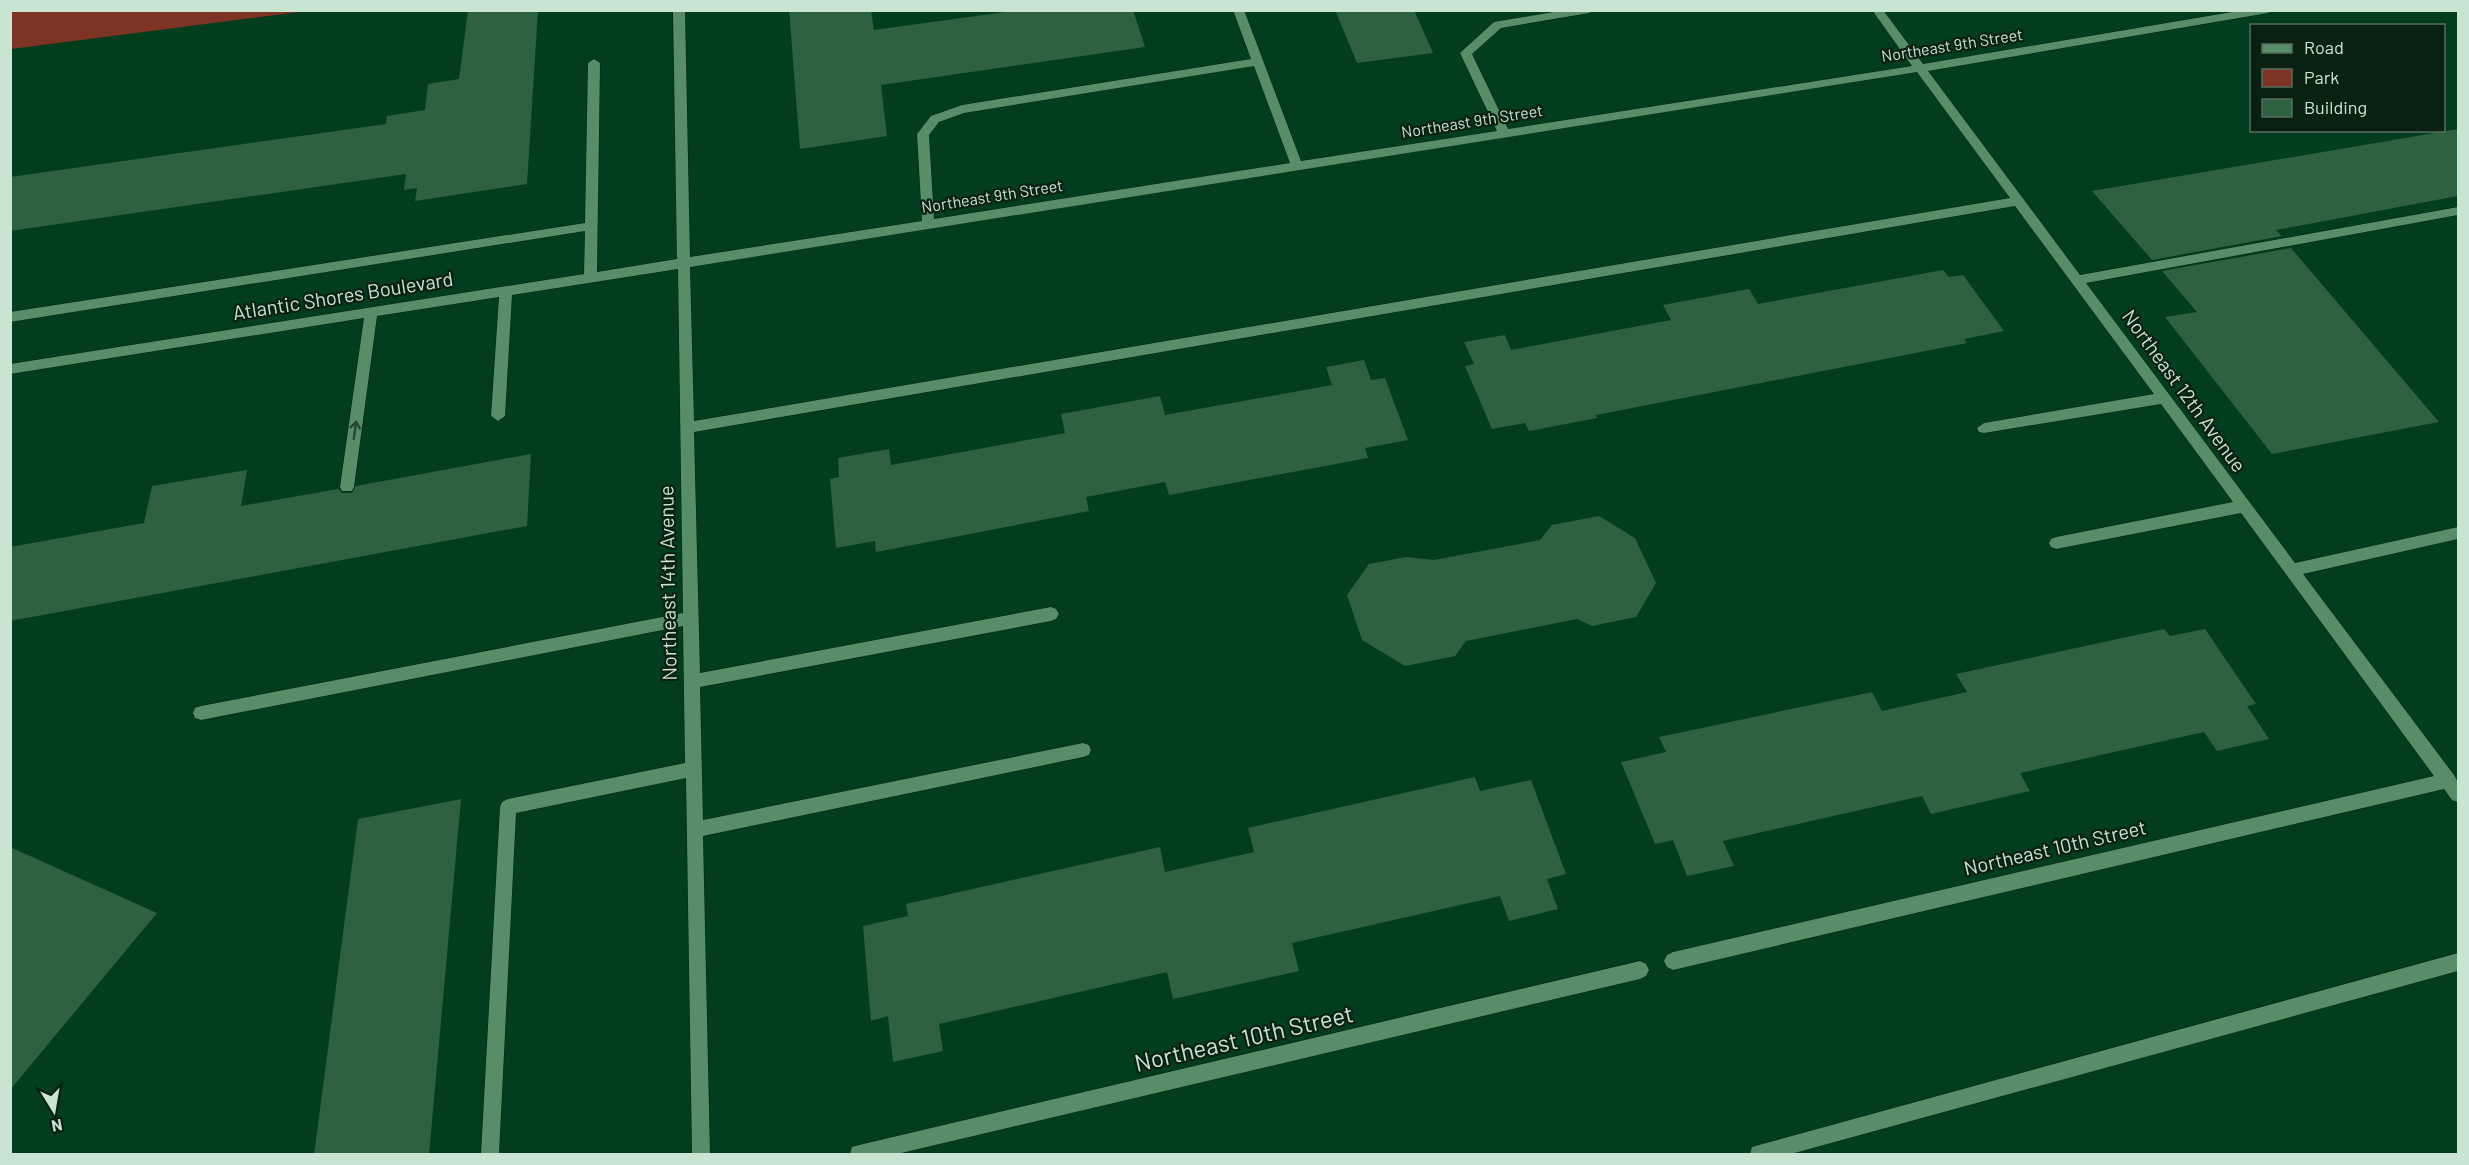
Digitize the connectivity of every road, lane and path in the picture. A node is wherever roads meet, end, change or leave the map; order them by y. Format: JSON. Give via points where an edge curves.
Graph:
{"nodes":[{"id":1,"x":679,"y":10,"type":"edge"},
{"id":2,"x":1238,"y":10,"type":"edge"},
{"id":3,"x":1589,"y":10,"type":"edge"},
{"id":4,"x":1877,"y":10,"type":"edge"},
{"id":5,"x":2268,"y":10,"type":"edge"},
{"id":6,"x":1257,"y":62,"type":"junction"},
{"id":7,"x":594,"y":63,"type":"dead end"},
{"id":8,"x":1921,"y":68,"type":"junction"},
{"id":9,"x":1504,"y":133,"type":"junction"},
{"id":10,"x":1297,"y":165,"type":"junction"},
{"id":11,"x":2019,"y":201,"type":"junction"},
{"id":12,"x":2458,"y":211,"type":"edge"},
{"id":13,"x":928,"y":223,"type":"junction"},
{"id":14,"x":591,"y":226,"type":"junction"},
{"id":15,"x":682,"y":262,"type":"junction"},
{"id":16,"x":590,"y":276,"type":"junction"},
{"id":17,"x":2078,"y":280,"type":"junction"},
{"id":18,"x":506,"y":290,"type":"junction"},
{"id":19,"x":371,"y":312,"type":"junction"},
{"id":20,"x":10,"y":317,"type":"edge"},
{"id":21,"x":10,"y":369,"type":"edge"},
{"id":22,"x":2164,"y":398,"type":"junction"},
{"id":23,"x":498,"y":416,"type":"dead end"},
{"id":24,"x":686,"y":428,"type":"junction"},
{"id":25,"x":1984,"y":428,"type":"dead end"},
{"id":26,"x":347,"y":488,"type":"dead end"},
{"id":27,"x":2244,"y":506,"type":"junction"},
{"id":28,"x":2458,"y":533,"type":"edge"},
{"id":29,"x":2056,"y":543,"type":"dead end"},
{"id":30,"x":2291,"y":570,"type":"junction"},
{"id":31,"x":1051,"y":614,"type":"dead end"},
{"id":32,"x":690,"y":618,"type":"junction"},
{"id":33,"x":691,"y":682,"type":"junction"},
{"id":34,"x":201,"y":713,"type":"dead end"},
{"id":35,"x":1083,"y":750,"type":"dead end"},
{"id":36,"x":693,"y":769,"type":"junction"},
{"id":37,"x":2448,"y":780,"type":"junction"},
{"id":38,"x":2458,"y":795,"type":"edge"},
{"id":39,"x":694,"y":830,"type":"junction"},
{"id":40,"x":1673,"y":961,"type":"dead end"},
{"id":41,"x":2458,"y":962,"type":"edge"},
{"id":42,"x":1640,"y":970,"type":"dead end"},
{"id":43,"x":701,"y":1154,"type":"edge"},
{"id":44,"x":490,"y":1155,"type":"edge"},
{"id":45,"x":859,"y":1155,"type":"edge"},
{"id":46,"x":1759,"y":1155,"type":"edge"}],
"edges":[{"from":1,"to":15,"type":"street","name":"Northeast 14th Avenue"},
{"from":2,"to":6,"type":"street"},
{"from":3,"to":9,"type":"street","via":[[1498,25],[1466,53]]},
{"from":4,"to":8,"type":"street","name":"Northeast 12th Avenue"},
{"from":5,"to":8,"type":"street","name":"Northeast 9th Street"},
{"from":6,"to":10,"type":"street"},
{"from":6,"to":13,"type":"street","via":[[962,109],[935,119],[923,134]]},
{"from":7,"to":14,"type":"street"},
{"from":8,"to":9,"type":"street","name":"Northeast 9th Street"},
{"from":8,"to":11,"type":"street","name":"Northeast 12th Avenue"},
{"from":9,"to":10,"type":"street","name":"Northeast 9th Street"},
{"from":10,"to":13,"type":"street","name":"Northeast 9th Street"},
{"from":11,"to":17,"type":"street","name":"Northeast 12th Avenue"},
{"from":11,"to":24,"type":"street"},
{"from":12,"to":17,"type":"street"},
{"from":13,"to":15,"type":"street","name":"Northeast 9th Street"},
{"from":14,"to":16,"type":"street"},
{"from":14,"to":20,"type":"street"},
{"from":15,"to":16,"type":"street","name":"Atlantic Shores Boulevard"},
{"from":15,"to":24,"type":"street","name":"Northeast 14th Avenue"},
{"from":16,"to":18,"type":"street","name":"Atlantic Shores Boulevard"},
{"from":17,"to":22,"type":"street","name":"Northeast 12th Avenue"},
{"from":18,"to":19,"type":"street","name":"Atlantic Shores Boulevard"},
{"from":18,"to":23,"type":"street"},
{"from":19,"to":21,"type":"street","name":"Atlantic Shores Boulevard"},
{"from":26,"to":19,"type":"street","one_way":true},
{"from":22,"to":25,"type":"street"},
{"from":22,"to":27,"type":"street","name":"Northeast 12th Avenue"},
{"from":24,"to":32,"type":"street","name":"Northeast 14th Avenue"},
{"from":27,"to":29,"type":"street"},
{"from":27,"to":30,"type":"street","name":"Northeast 12th Avenue"},
{"from":28,"to":30,"type":"street"},
{"from":30,"to":37,"type":"street","name":"Northeast 12th Avenue"},
{"from":31,"to":33,"type":"street"},
{"from":32,"to":33,"type":"street","name":"Northeast 14th Avenue"},
{"from":32,"to":34,"type":"street"},
{"from":33,"to":36,"type":"street","name":"Northeast 14th Avenue"},
{"from":35,"to":39,"type":"street"},
{"from":36,"to":39,"type":"street","name":"Northeast 14th Avenue"},
{"from":36,"to":44,"type":"street","via":[[508,807]]},
{"from":37,"to":38,"type":"street","name":"Northeast 12th Avenue"},
{"from":37,"to":40,"type":"street","name":"Northeast 10th Street"},
{"from":39,"to":43,"type":"street","name":"Northeast 14th Avenue"},
{"from":41,"to":46,"type":"street"},
{"from":42,"to":45,"type":"street","name":"Northeast 10th Street"}]}
